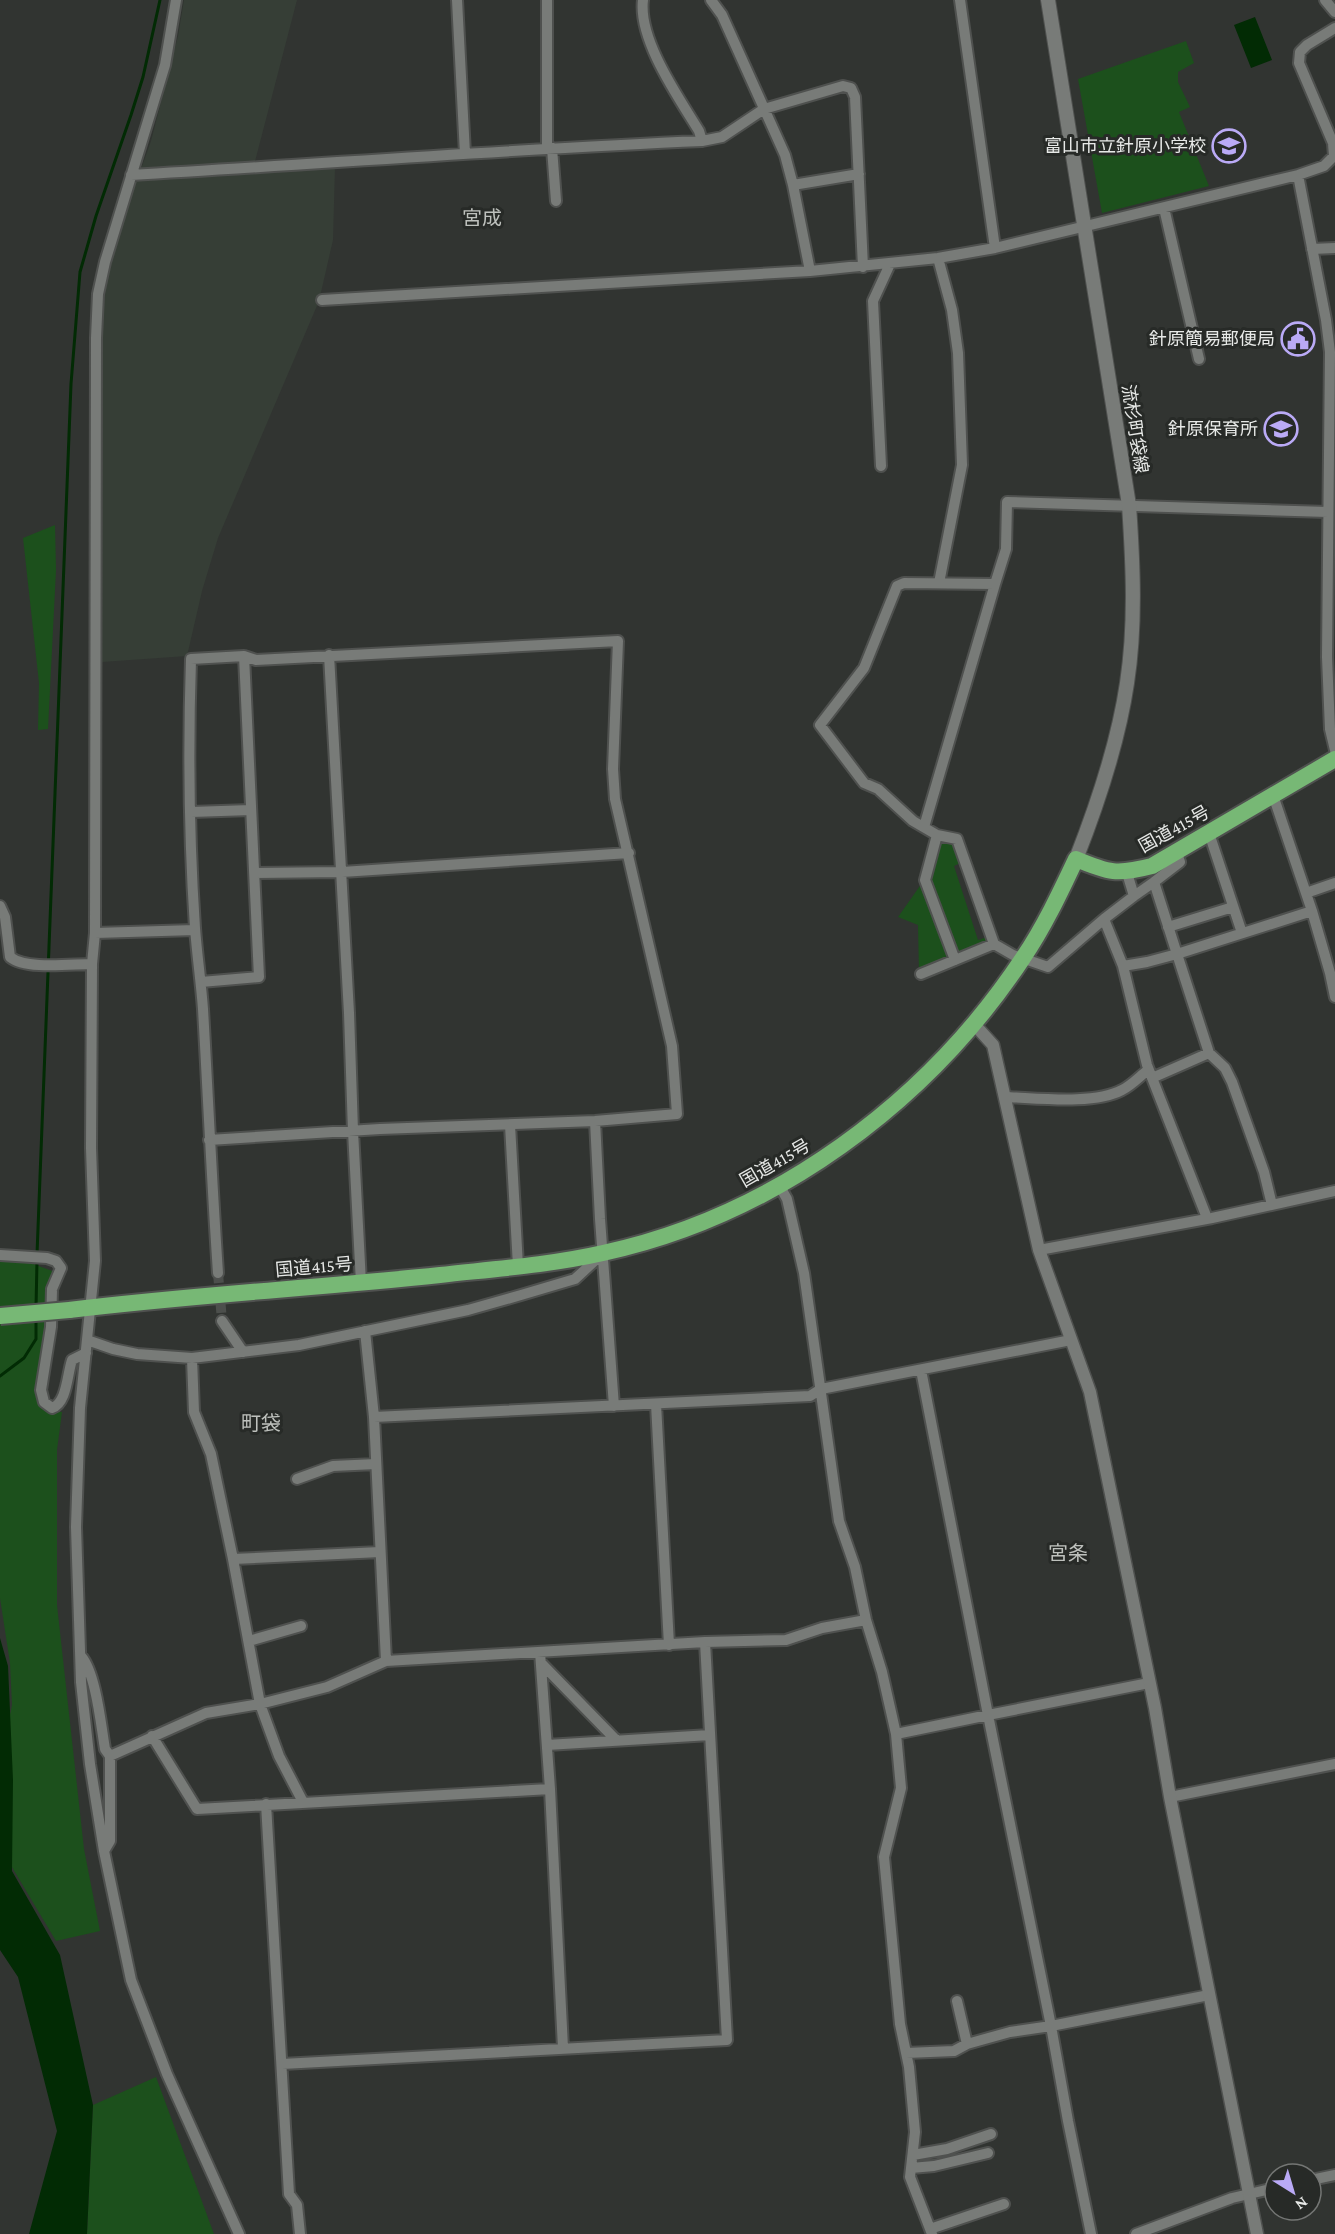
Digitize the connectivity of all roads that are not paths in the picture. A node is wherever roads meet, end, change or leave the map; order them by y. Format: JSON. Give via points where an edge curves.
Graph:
{"nodes":[{"id":1,"x":176,"y":0,"type":"edge"},
{"id":2,"x":457,"y":0,"type":"edge"},
{"id":3,"x":547,"y":0,"type":"edge"},
{"id":4,"x":643,"y":0,"type":"edge"},
{"id":5,"x":711,"y":0,"type":"edge"},
{"id":6,"x":960,"y":0,"type":"edge"},
{"id":7,"x":1048,"y":0,"type":"edge"},
{"id":8,"x":1325,"y":0,"type":"edge"},
{"id":9,"x":1335,"y":12,"type":"edge"},
{"id":10,"x":1335,"y":28,"type":"edge"},
{"id":11,"x":764,"y":109,"type":"junction"},
{"id":12,"x":702,"y":141,"type":"junction"},
{"id":13,"x":550,"y":148,"type":"junction"},
{"id":14,"x":465,"y":154,"type":"junction"},
{"id":15,"x":859,"y":174,"type":"junction"},
{"id":16,"x":131,"y":175,"type":"junction"},
{"id":17,"x":1298,"y":175,"type":"junction"},
{"id":18,"x":794,"y":185,"type":"junction"},
{"id":19,"x":556,"y":201,"type":"dead end"},
{"id":20,"x":1164,"y":208,"type":"junction"},
{"id":21,"x":1084,"y":226,"type":"junction"},
{"id":22,"x":995,"y":248,"type":"junction"},
{"id":23,"x":1335,"y":248,"type":"edge"},
{"id":24,"x":1312,"y":249,"type":"junction"},
{"id":25,"x":938,"y":258,"type":"junction"},
{"id":26,"x":890,"y":264,"type":"junction"},
{"id":27,"x":863,"y":267,"type":"junction"},
{"id":28,"x":810,"y":271,"type":"junction"},
{"id":29,"x":322,"y":300,"type":"dead end"},
{"id":30,"x":1199,"y":359,"type":"dead end"},
{"id":31,"x":881,"y":466,"type":"dead end"},
{"id":32,"x":1129,"y":505,"type":"junction"},
{"id":33,"x":1328,"y":512,"type":"junction"},
{"id":34,"x":939,"y":583,"type":"junction"},
{"id":35,"x":995,"y":584,"type":"junction"},
{"id":36,"x":1331,"y":626,"type":"edge"},
{"id":37,"x":329,"y":655,"type":"junction"},
{"id":38,"x":244,"y":656,"type":"junction"},
{"id":39,"x":1335,"y":750,"type":"edge"},
{"id":40,"x":1335,"y":759,"type":"edge"},
{"id":41,"x":1273,"y":795,"type":"junction"},
{"id":42,"x":251,"y":810,"type":"junction"},
{"id":43,"x":191,"y":812,"type":"junction"},
{"id":44,"x":924,"y":827,"type":"junction"},
{"id":45,"x":1209,"y":833,"type":"junction"},
{"id":46,"x":937,"y":835,"type":"junction"},
{"id":47,"x":629,"y":853,"type":"junction"},
{"id":48,"x":1177,"y":853,"type":"junction"},
{"id":49,"x":1076,"y":859,"type":"junction"},
{"id":50,"x":342,"y":872,"type":"junction"},
{"id":51,"x":255,"y":873,"type":"junction"},
{"id":52,"x":1126,"y":873,"type":"junction"},
{"id":53,"x":1154,"y":882,"type":"junction"},
{"id":54,"x":1335,"y":884,"type":"edge"},
{"id":55,"x":1306,"y":893,"type":"junction"},
{"id":56,"x":1134,"y":896,"type":"junction"},
{"id":57,"x":0,"y":906,"type":"edge"},
{"id":58,"x":1233,"y":907,"type":"junction"},
{"id":59,"x":1312,"y":911,"type":"junction"},
{"id":60,"x":1104,"y":919,"type":"junction"},
{"id":61,"x":1168,"y":927,"type":"junction"},
{"id":62,"x":195,"y":930,"type":"junction"},
{"id":63,"x":95,"y":933,"type":"junction"},
{"id":64,"x":1242,"y":933,"type":"junction"},
{"id":65,"x":994,"y":944,"type":"junction"},
{"id":66,"x":1177,"y":954,"type":"junction"},
{"id":67,"x":1024,"y":958,"type":"junction"},
{"id":68,"x":955,"y":960,"type":"junction"},
{"id":69,"x":92,"y":964,"type":"junction"},
{"id":70,"x":1123,"y":966,"type":"junction"},
{"id":71,"x":921,"y":974,"type":"dead end"},
{"id":72,"x":201,"y":982,"type":"junction"},
{"id":73,"x":1335,"y":997,"type":"edge"},
{"id":74,"x":974,"y":1024,"type":"junction"},
{"id":75,"x":1209,"y":1053,"type":"junction"},
{"id":76,"x":1150,"y":1074,"type":"junction"},
{"id":77,"x":1005,"y":1096,"type":"junction"},
{"id":78,"x":595,"y":1120,"type":"junction"},
{"id":79,"x":510,"y":1125,"type":"junction"},
{"id":80,"x":352,"y":1131,"type":"junction"},
{"id":81,"x":209,"y":1140,"type":"junction"},
{"id":82,"x":779,"y":1185,"type":"junction"},
{"id":83,"x":1335,"y":1191,"type":"edge"},
{"id":84,"x":1272,"y":1205,"type":"junction"},
{"id":85,"x":1208,"y":1218,"type":"junction"},
{"id":86,"x":1039,"y":1250,"type":"junction"},
{"id":87,"x":603,"y":1253,"type":"junction"},
{"id":88,"x":0,"y":1255,"type":"edge"},
{"id":89,"x":518,"y":1266,"type":"junction"},
{"id":90,"x":218,"y":1273,"type":"tunnel mouth"},
{"id":91,"x":361,"y":1283,"type":"junction"},
{"id":92,"x":92,"y":1307,"type":"junction"},
{"id":93,"x":0,"y":1316,"type":"edge"},
{"id":94,"x":222,"y":1321,"type":"tunnel mouth"},
{"id":95,"x":365,"y":1330,"type":"junction"},
{"id":96,"x":87,"y":1340,"type":"junction"},
{"id":97,"x":1071,"y":1340,"type":"junction"},
{"id":98,"x":243,"y":1352,"type":"junction"},
{"id":99,"x":86,"y":1353,"type":"junction"},
{"id":100,"x":192,"y":1358,"type":"junction"},
{"id":101,"x":921,"y":1370,"type":"junction"},
{"id":102,"x":821,"y":1389,"type":"junction"},
{"id":103,"x":656,"y":1404,"type":"junction"},
{"id":104,"x":614,"y":1406,"type":"junction"},
{"id":105,"x":374,"y":1417,"type":"junction"},
{"id":106,"x":376,"y":1464,"type":"junction"},
{"id":107,"x":297,"y":1479,"type":"dead end"},
{"id":108,"x":380,"y":1552,"type":"junction"},
{"id":109,"x":233,"y":1559,"type":"junction"},
{"id":110,"x":866,"y":1620,"type":"junction"},
{"id":111,"x":302,"y":1626,"type":"dead end"},
{"id":112,"x":249,"y":1641,"type":"junction"},
{"id":113,"x":705,"y":1642,"type":"junction"},
{"id":114,"x":669,"y":1645,"type":"junction"},
{"id":115,"x":540,"y":1652,"type":"junction"},
{"id":116,"x":80,"y":1655,"type":"junction"},
{"id":117,"x":386,"y":1661,"type":"junction"},
{"id":118,"x":541,"y":1663,"type":"junction"},
{"id":119,"x":1149,"y":1683,"type":"junction"},
{"id":120,"x":260,"y":1704,"type":"junction"},
{"id":121,"x":988,"y":1715,"type":"junction"},
{"id":122,"x":896,"y":1734,"type":"junction"},
{"id":123,"x":710,"y":1735,"type":"junction"},
{"id":124,"x":152,"y":1736,"type":"junction"},
{"id":125,"x":616,"y":1741,"type":"junction"},
{"id":126,"x":547,"y":1745,"type":"junction"},
{"id":127,"x":110,"y":1755,"type":"junction"},
{"id":128,"x":1335,"y":1764,"type":"edge"},
{"id":129,"x":550,"y":1789,"type":"junction"},
{"id":130,"x":1170,"y":1797,"type":"junction"},
{"id":131,"x":303,"y":1802,"type":"junction"},
{"id":132,"x":266,"y":1804,"type":"junction"},
{"id":133,"x":104,"y":1851,"type":"junction"},
{"id":134,"x":1209,"y":1995,"type":"junction"},
{"id":135,"x":957,"y":2001,"type":"dead end"},
{"id":136,"x":1051,"y":2026,"type":"junction"},
{"id":137,"x":967,"y":2044,"type":"junction"},
{"id":138,"x":563,"y":2048,"type":"junction"},
{"id":139,"x":906,"y":2053,"type":"junction"},
{"id":140,"x":282,"y":2064,"type":"junction"},
{"id":141,"x":991,"y":2134,"type":"dead end"},
{"id":142,"x":988,"y":2153,"type":"dead end"},
{"id":143,"x":913,"y":2155,"type":"junction"},
{"id":144,"x":911,"y":2168,"type":"junction"},
{"id":145,"x":1263,"y":2191,"type":"edge"},
{"id":146,"x":1249,"y":2194,"type":"junction"},
{"id":147,"x":1004,"y":2204,"type":"dead end"},
{"id":148,"x":931,"y":2231,"type":"edge"},
{"id":149,"x":239,"y":2234,"type":"edge"},
{"id":150,"x":300,"y":2234,"type":"edge"},
{"id":151,"x":1091,"y":2234,"type":"edge"},
{"id":152,"x":1136,"y":2234,"type":"edge"},
{"id":153,"x":1257,"y":2234,"type":"edge"}],
"edges":[{"from":1,"to":16,"type":"street","via":[[165,65]]},
{"from":2,"to":14,"type":"street"},
{"from":3,"to":13,"type":"street"},
{"from":4,"to":12,"type":"street","via":[[658,64]]},
{"from":5,"to":11,"type":"street","via":[[722,15]]},
{"from":6,"to":22,"type":"street"},
{"from":7,"to":21,"type":"main road","name":"流杉町袋線"},
{"from":8,"to":9,"type":"street"},
{"from":10,"to":17,"type":"street","via":[[1307,45],[1300,52],[1299,63],[1333,143],[1334,156],[1324,166]]},
{"from":11,"to":12,"type":"street","via":[[722,137]]},
{"from":11,"to":15,"type":"street","via":[[843,86],[851,88],[855,97]]},
{"from":11,"to":18,"type":"street"},
{"from":12,"to":13,"type":"street"},
{"from":13,"to":14,"type":"street"},
{"from":13,"to":19,"type":"street"},
{"from":14,"to":16,"type":"street"},
{"from":15,"to":18,"type":"street"},
{"from":15,"to":27,"type":"street"},
{"from":16,"to":63,"type":"street","via":[[98,294]]},
{"from":17,"to":20,"type":"street"},
{"from":17,"to":24,"type":"street"},
{"from":18,"to":28,"type":"street"},
{"from":20,"to":21,"type":"street"},
{"from":20,"to":30,"type":"street"},
{"from":21,"to":22,"type":"street"},
{"from":21,"to":32,"type":"main road","name":"流杉町袋線"},
{"from":22,"to":25,"type":"street"},
{"from":23,"to":24,"type":"street"},
{"from":24,"to":33,"type":"street","via":[[1330,352]]},
{"from":25,"to":26,"type":"street"},
{"from":25,"to":34,"type":"street","via":[[958,353],[962,465]]},
{"from":26,"to":27,"type":"street"},
{"from":26,"to":31,"type":"street","via":[[873,301]]},
{"from":27,"to":28,"type":"street"},
{"from":28,"to":29,"type":"street"},
{"from":32,"to":33,"type":"street"},
{"from":32,"to":35,"type":"street","via":[[1007,502],[1006,549]]},
{"from":32,"to":49,"type":"main road","name":"流杉町袋線","via":[[1133,566],[1127,683],[1113,747]]},
{"from":33,"to":36,"type":"street"},
{"from":34,"to":35,"type":"street"},
{"from":34,"to":44,"type":"street","via":[[897,586],[864,668],[820,725],[864,783],[878,789]]},
{"from":35,"to":44,"type":"street"},
{"from":36,"to":39,"type":"street","via":[[1330,729]]},
{"from":37,"to":38,"type":"street","via":[[256,660]]},
{"from":37,"to":47,"type":"street","via":[[618,640],[613,769],[615,799]]},
{"from":37,"to":50,"type":"street"},
{"from":38,"to":42,"type":"street"},
{"from":38,"to":43,"type":"street","via":[[190,659]]},
{"from":40,"to":41,"type":"highway","name":"国道415号"},
{"from":41,"to":45,"type":"highway","name":"国道415号"},
{"from":41,"to":55,"type":"street"},
{"from":42,"to":43,"type":"street"},
{"from":42,"to":51,"type":"street"},
{"from":43,"to":62,"type":"street"},
{"from":44,"to":46,"type":"street"},
{"from":45,"to":48,"type":"highway","name":"国道415号"},
{"from":45,"to":58,"type":"street"},
{"from":46,"to":65,"type":"street","via":[[957,839]]},
{"from":46,"to":68,"type":"street","via":[[925,880]]},
{"from":47,"to":50,"type":"street"},
{"from":47,"to":78,"type":"street","via":[[672,1046],[677,1114]]},
{"from":48,"to":52,"type":"highway","name":"国道415号"},
{"from":48,"to":53,"type":"street","via":[[1180,862]]},
{"from":49,"to":52,"type":"highway","name":"国道415号"},
{"from":49,"to":67,"type":"highway","name":"国道415号"},
{"from":50,"to":51,"type":"street"},
{"from":50,"to":80,"type":"street"},
{"from":51,"to":72,"type":"street","via":[[260,977]]},
{"from":52,"to":56,"type":"street"},
{"from":53,"to":56,"type":"street"},
{"from":53,"to":61,"type":"street"},
{"from":54,"to":55,"type":"street"},
{"from":55,"to":59,"type":"street"},
{"from":56,"to":60,"type":"street"},
{"from":57,"to":69,"type":"street","via":[[10,957],[17,962]]},
{"from":58,"to":61,"type":"street"},
{"from":58,"to":64,"type":"street"},
{"from":59,"to":64,"type":"street"},
{"from":59,"to":73,"type":"street"},
{"from":60,"to":67,"type":"street","via":[[1048,967]]},
{"from":60,"to":70,"type":"street"},
{"from":61,"to":66,"type":"street"},
{"from":62,"to":63,"type":"street"},
{"from":62,"to":72,"type":"street"},
{"from":63,"to":69,"type":"street"},
{"from":64,"to":66,"type":"street"},
{"from":65,"to":67,"type":"street"},
{"from":65,"to":68,"type":"street"},
{"from":66,"to":70,"type":"street"},
{"from":66,"to":75,"type":"street"},
{"from":67,"to":74,"type":"highway","name":"国道415号"},
{"from":68,"to":71,"type":"street"},
{"from":69,"to":92,"type":"street"},
{"from":70,"to":76,"type":"street"},
{"from":72,"to":81,"type":"street"},
{"from":74,"to":77,"type":"street","via":[[993,1045]]},
{"from":74,"to":82,"type":"highway","name":"国道415号","via":[[898,1101],[840,1147]]},
{"from":75,"to":76,"type":"street"},
{"from":75,"to":84,"type":"street","via":[[1225,1068],[1232,1082]]},
{"from":76,"to":77,"type":"street","via":[[1110,1095],[1074,1100]]},
{"from":76,"to":85,"type":"street"},
{"from":77,"to":86,"type":"street"},
{"from":78,"to":79,"type":"street"},
{"from":78,"to":87,"type":"street"},
{"from":79,"to":80,"type":"street"},
{"from":79,"to":89,"type":"street"},
{"from":80,"to":81,"type":"street"},
{"from":80,"to":91,"type":"street"},
{"from":81,"to":90,"type":"street"},
{"from":82,"to":87,"type":"highway","name":"国道415号","via":[[709,1219]]},
{"from":82,"to":102,"type":"street","via":[[787,1199],[804,1273]]},
{"from":83,"to":84,"type":"street"},
{"from":84,"to":85,"type":"street"},
{"from":85,"to":86,"type":"street"},
{"from":86,"to":97,"type":"street"},
{"from":87,"to":89,"type":"highway","name":"国道415号"},
{"from":87,"to":95,"type":"street","via":[[574,1279],[468,1310]]},
{"from":87,"to":104,"type":"street"},
{"from":88,"to":99,"type":"street","via":[[47,1258],[61,1268],[52,1289],[51,1327],[41,1390],[44,1402],[52,1408],[63,1401],[72,1360]]},
{"from":89,"to":91,"type":"highway","name":"国道415号"},
{"from":91,"to":92,"type":"highway","name":"国道415号"},
{"from":92,"to":93,"type":"highway","name":"国道415号","bridge":true},
{"from":92,"to":96,"type":"street"},
{"from":94,"to":98,"type":"street"},
{"from":95,"to":98,"type":"street","via":[[299,1345]]},
{"from":95,"to":105,"type":"street"},
{"from":96,"to":99,"type":"street"},
{"from":96,"to":100,"type":"street","via":[[137,1354]]},
{"from":97,"to":101,"type":"street"},
{"from":97,"to":119,"type":"street","via":[[1090,1392]]},
{"from":98,"to":100,"type":"street"},
{"from":99,"to":116,"type":"street","via":[[76,1527]]},
{"from":100,"to":109,"type":"street","via":[[194,1412],[211,1454]]},
{"from":101,"to":102,"type":"street"},
{"from":101,"to":121,"type":"street"},
{"from":102,"to":103,"type":"street","via":[[810,1396]]},
{"from":102,"to":110,"type":"street","via":[[839,1521],[855,1567]]},
{"from":103,"to":104,"type":"street"},
{"from":103,"to":114,"type":"street"},
{"from":104,"to":105,"type":"street"},
{"from":105,"to":106,"type":"street"},
{"from":106,"to":107,"type":"street","via":[[333,1466]]},
{"from":106,"to":108,"type":"street"},
{"from":108,"to":109,"type":"street"},
{"from":108,"to":117,"type":"street"},
{"from":109,"to":112,"type":"street"},
{"from":110,"to":113,"type":"street","via":[[786,1640]]},
{"from":110,"to":122,"type":"street"},
{"from":111,"to":112,"type":"street"},
{"from":112,"to":120,"type":"street"},
{"from":113,"to":114,"type":"street"},
{"from":113,"to":123,"type":"street"},
{"from":114,"to":115,"type":"street"},
{"from":115,"to":117,"type":"street"},
{"from":115,"to":118,"type":"street"},
{"from":116,"to":127,"type":"street","via":[[91,1674],[105,1749]]},
{"from":116,"to":133,"type":"street","via":[[90,1764]]},
{"from":117,"to":120,"type":"street","via":[[327,1688]]},
{"from":118,"to":125,"type":"street"},
{"from":118,"to":126,"type":"street"},
{"from":119,"to":121,"type":"street"},
{"from":119,"to":130,"type":"street"},
{"from":120,"to":124,"type":"street","via":[[206,1713]]},
{"from":120,"to":131,"type":"street","via":[[279,1756]]},
{"from":121,"to":122,"type":"street"},
{"from":121,"to":136,"type":"street"},
{"from":122,"to":139,"type":"street","via":[[901,1788],[884,1857]]},
{"from":123,"to":125,"type":"street"},
{"from":123,"to":138,"type":"street","via":[[727,2040]]},
{"from":124,"to":127,"type":"street"},
{"from":124,"to":132,"type":"street","via":[[197,1809]]},
{"from":125,"to":126,"type":"street"},
{"from":126,"to":129,"type":"street"},
{"from":127,"to":133,"type":"street","via":[[110,1841]]},
{"from":128,"to":130,"type":"street"},
{"from":129,"to":131,"type":"street"},
{"from":129,"to":138,"type":"street"},
{"from":130,"to":134,"type":"street"},
{"from":131,"to":132,"type":"street"},
{"from":132,"to":140,"type":"street"},
{"from":133,"to":149,"type":"street","via":[[116,1915],[146,2024]]},
{"from":134,"to":136,"type":"street"},
{"from":134,"to":146,"type":"street"},
{"from":135,"to":137,"type":"street"},
{"from":136,"to":137,"type":"street"},
{"from":136,"to":151,"type":"street"},
{"from":137,"to":139,"type":"street","via":[[954,2051]]},
{"from":138,"to":140,"type":"street"},
{"from":139,"to":143,"type":"street","via":[[915,2132]]},
{"from":140,"to":150,"type":"street","via":[[289,2193],[297,2205]]},
{"from":141,"to":143,"type":"street","via":[[947,2149]]},
{"from":142,"to":144,"type":"street"},
{"from":143,"to":144,"type":"street"},
{"from":144,"to":148,"type":"street","via":[[910,2176]]},
{"from":145,"to":146,"type":"street"},
{"from":146,"to":152,"type":"street"},
{"from":146,"to":153,"type":"street"},
{"from":147,"to":148,"type":"street"}]}
